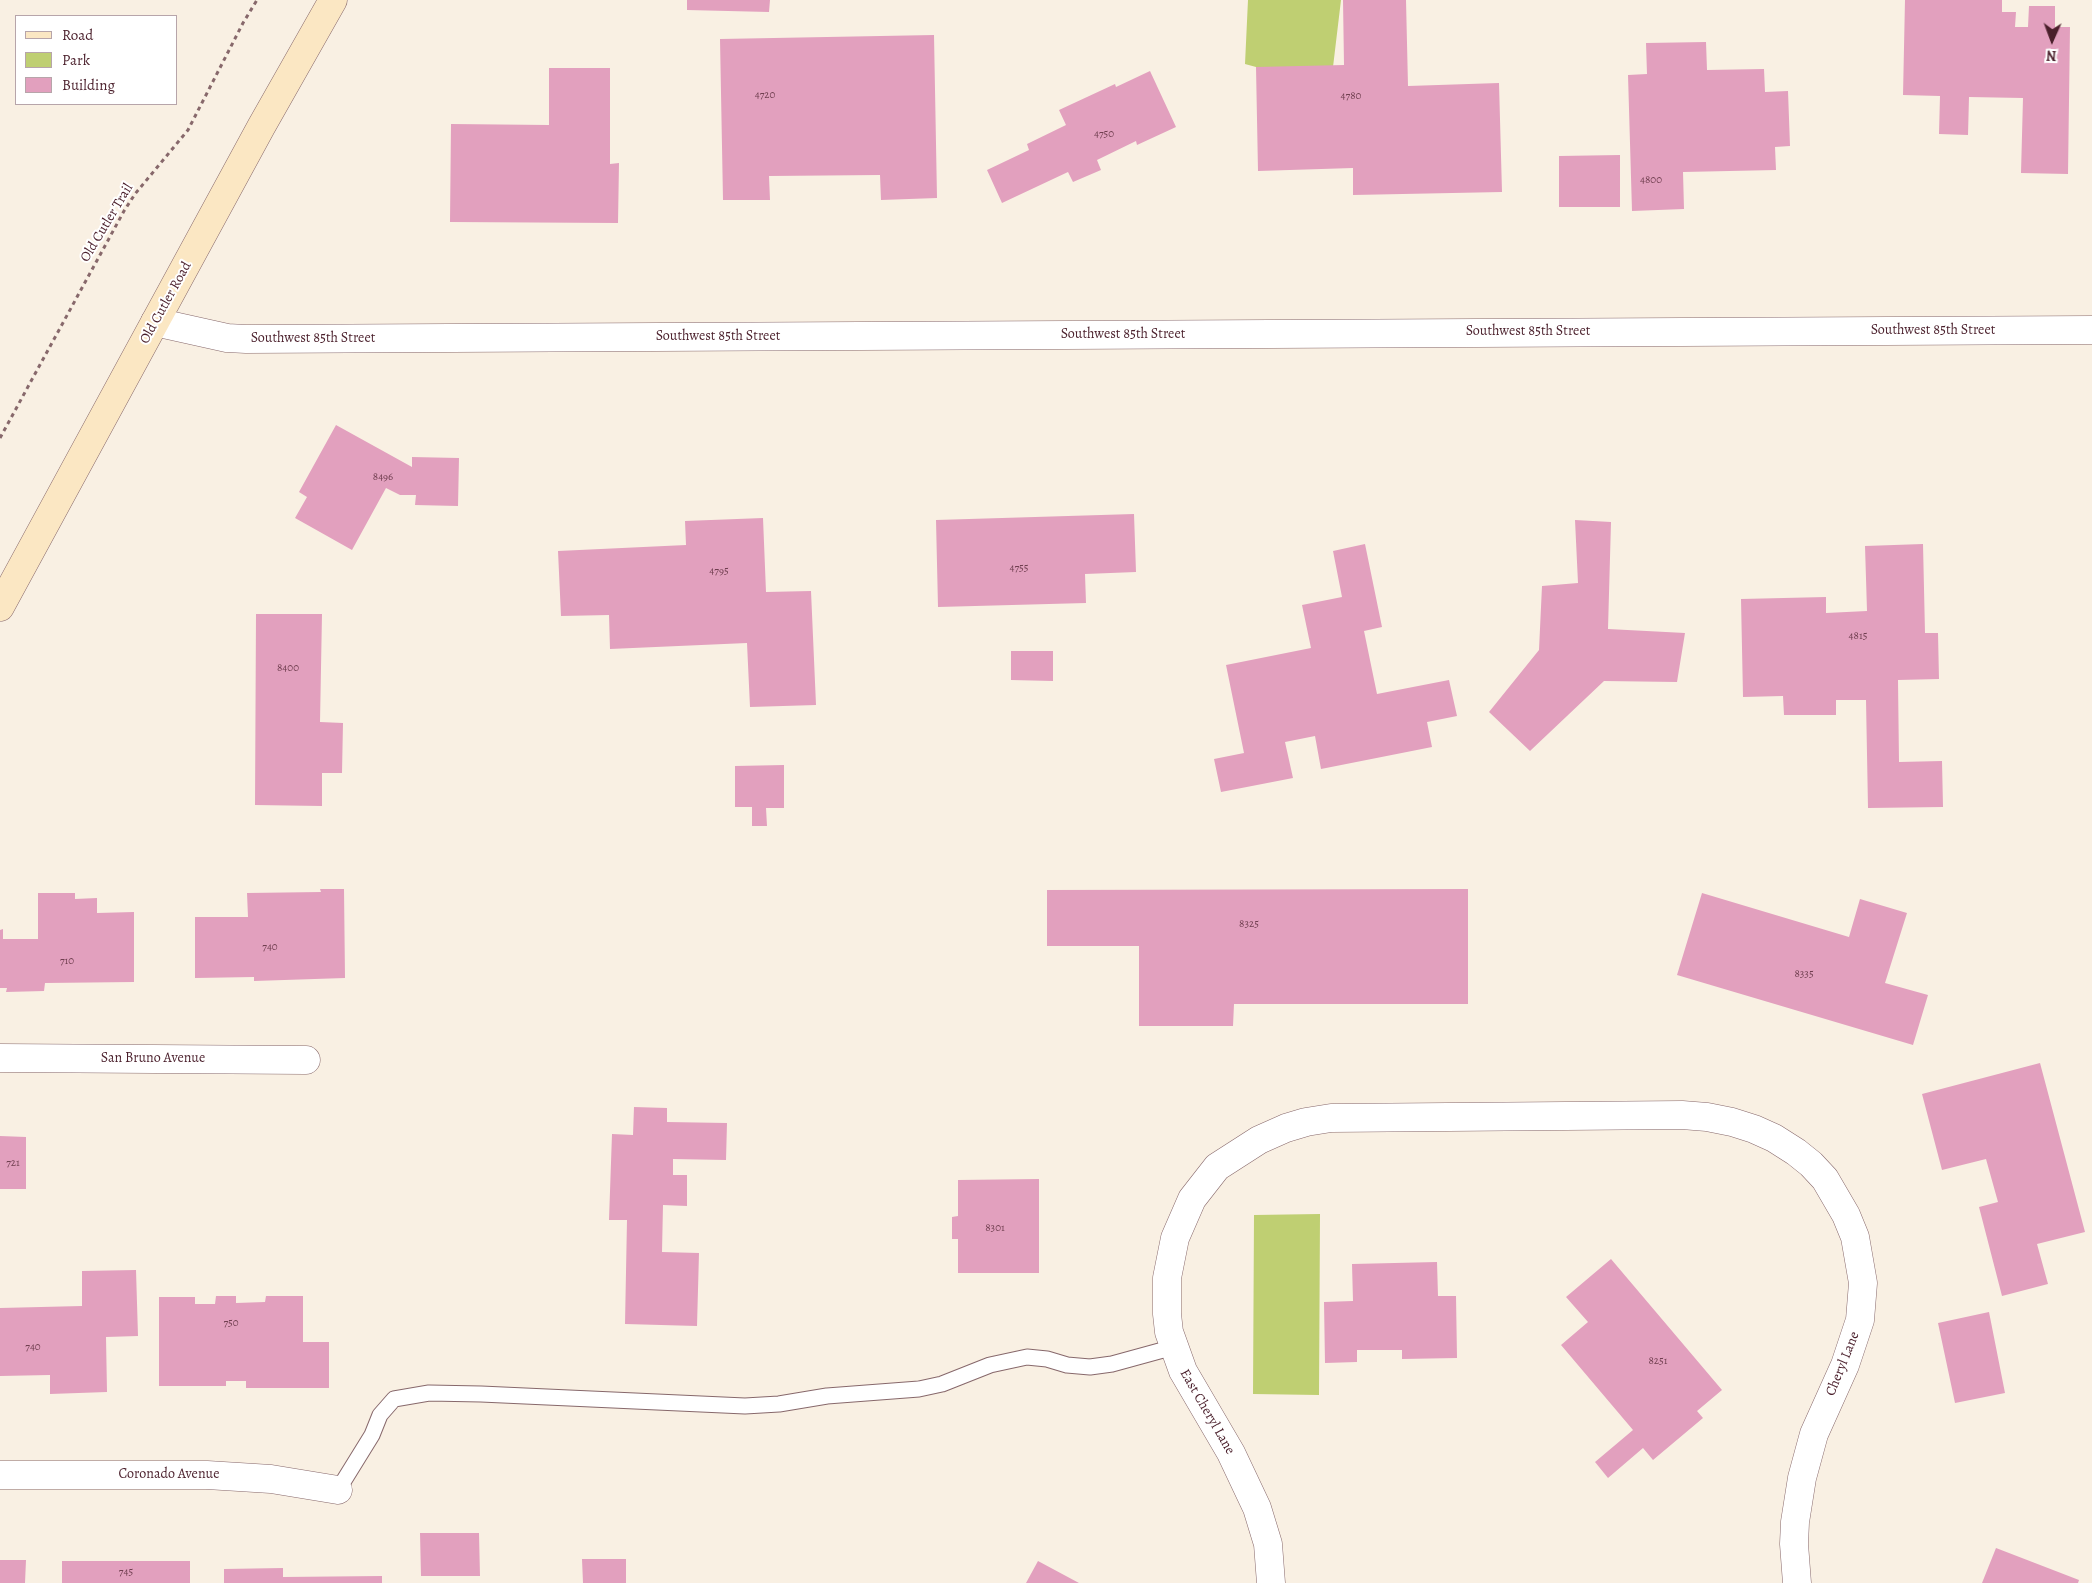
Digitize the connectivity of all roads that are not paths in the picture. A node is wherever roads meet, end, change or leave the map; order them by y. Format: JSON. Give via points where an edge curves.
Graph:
{"nodes":[{"id":1,"x":332,"y":0,"type":"edge"},
{"id":2,"x":155,"y":322,"type":"junction"},
{"id":3,"x":2092,"y":330,"type":"edge"},
{"id":4,"x":0,"y":607,"type":"edge"},
{"id":5,"x":0,"y":1058,"type":"edge"},
{"id":6,"x":306,"y":1060,"type":"dead end"},
{"id":7,"x":1512,"y":1117,"type":"joint"},
{"id":8,"x":1174,"y":1347,"type":"junction"},
{"id":9,"x":0,"y":1475,"type":"edge"},
{"id":10,"x":338,"y":1490,"type":"joint"},
{"id":11,"x":1271,"y":1583,"type":"edge"},
{"id":12,"x":1797,"y":1583,"type":"edge"}],
"edges":[{"from":1,"to":2,"type":"main road","name":"Old Cutler Road"},
{"from":2,"to":3,"type":"street","name":"Southwest 85th Street","via":[[227,338],[246,339]]},
{"from":2,"to":4,"type":"main road","name":"Old Cutler Road"},
{"from":5,"to":6,"type":"street","name":"San Bruno Avenue"},
{"from":7,"to":8,"type":"street","name":"East Cheryl Lane","via":[[1331,1118],[1286,1128],[1238,1152],[1216,1168],[1202,1184],[1175,1238],[1166,1296],[1169,1332]]},
{"from":7,"to":12,"type":"street","name":"Cheryl Lane","via":[[1682,1115],[1732,1122],[1768,1135],[1796,1152],[1825,1179],[1837,1197],[1855,1238],[1863,1283],[1862,1304],[1854,1342],[1814,1434],[1802,1478],[1795,1522]]},
{"from":8,"to":10,"type":"lane","via":[[1090,1367],[1027,1357],[990,1365],[942,1384],[919,1389],[827,1396],[779,1404],[745,1406],[429,1393],[394,1399],[380,1415],[372,1435]]},
{"from":8,"to":11,"type":"street","name":"East Cheryl Lane","via":[[1190,1385],[1231,1453],[1258,1508],[1268,1544]]},
{"from":9,"to":10,"type":"street","name":"Coronado Avenue","via":[[206,1475],[271,1479]]}]}
